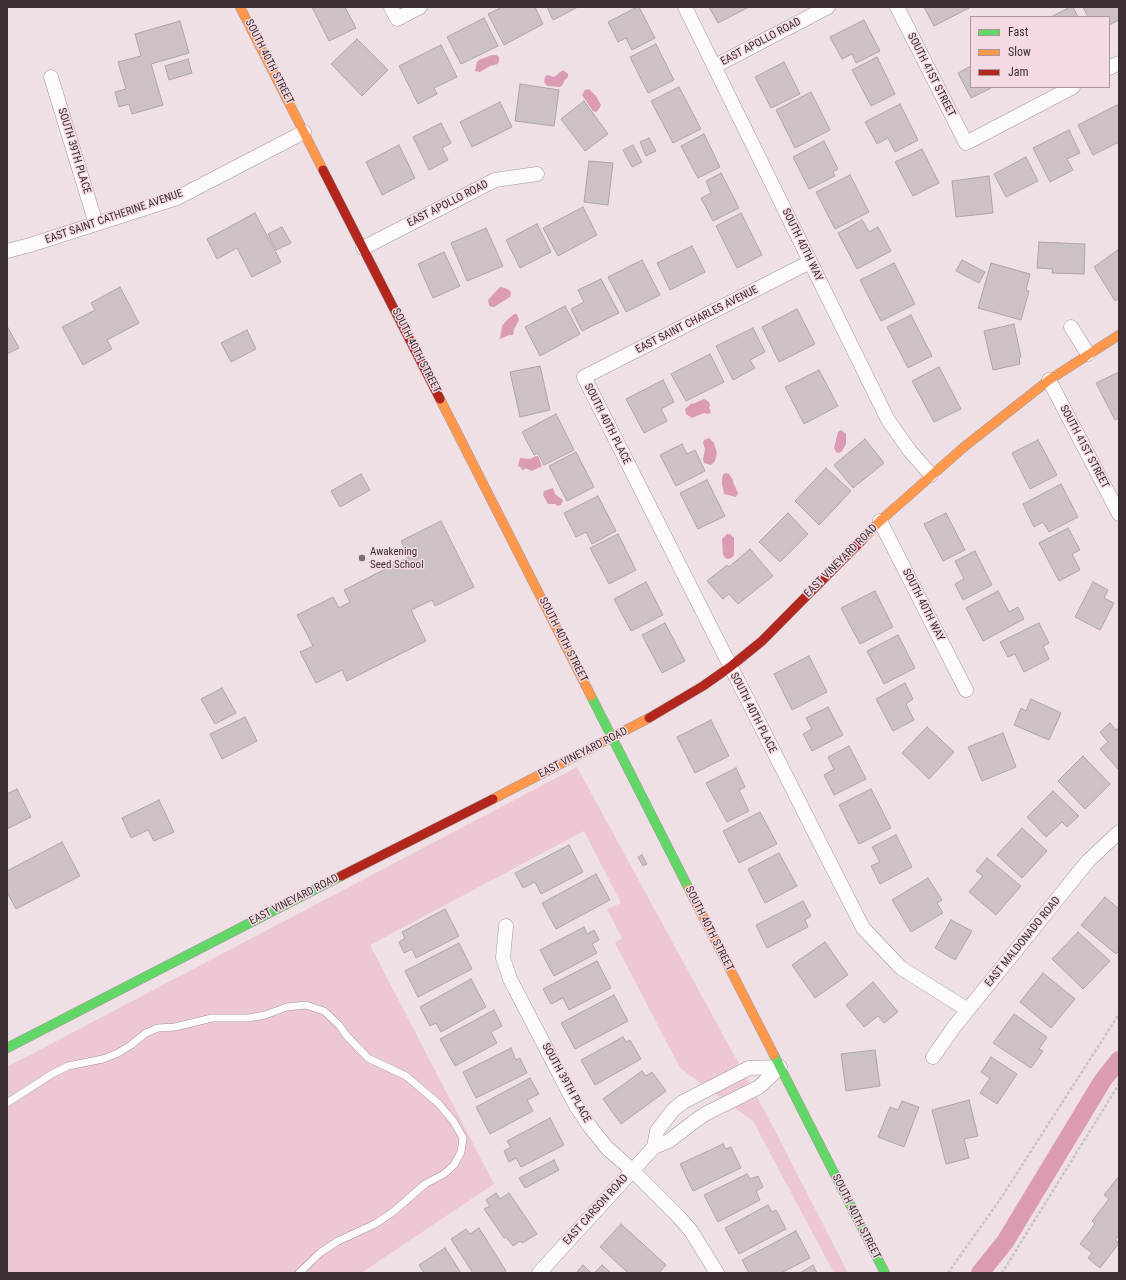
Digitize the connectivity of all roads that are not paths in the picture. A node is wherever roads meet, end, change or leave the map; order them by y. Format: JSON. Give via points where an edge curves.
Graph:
{"nodes":[{"id":1,"x":240,"y":7,"type":"edge"},
{"id":2,"x":420,"y":7,"type":"edge"},
{"id":3,"x":685,"y":7,"type":"edge"},
{"id":4,"x":828,"y":7,"type":"edge"},
{"id":5,"x":897,"y":7,"type":"edge"},
{"id":6,"x":394,"y":13,"type":"edge"},
{"id":7,"x":1119,"y":63,"type":"edge"},
{"id":8,"x":715,"y":66,"type":"junction"},
{"id":9,"x":1110,"y":68,"type":"edge"},
{"id":10,"x":51,"y":77,"type":"dead end"},
{"id":11,"x":1071,"y":88,"type":"edge"},
{"id":12,"x":304,"y":132,"type":"junction"},
{"id":13,"x":537,"y":174,"type":"dead end"},
{"id":14,"x":96,"y":224,"type":"junction"},
{"id":15,"x":363,"y":248,"type":"junction"},
{"id":16,"x":7,"y":251,"type":"edge"},
{"id":17,"x":810,"y":262,"type":"junction"},
{"id":18,"x":1071,"y":327,"type":"dead end"},
{"id":19,"x":1119,"y":335,"type":"edge"},
{"id":20,"x":1088,"y":354,"type":"junction"},
{"id":21,"x":584,"y":378,"type":"joint"},
{"id":22,"x":1049,"y":380,"type":"junction"},
{"id":23,"x":931,"y":475,"type":"junction"},
{"id":24,"x":1119,"y":514,"type":"edge"},
{"id":25,"x":880,"y":521,"type":"junction"},
{"id":26,"x":730,"y":667,"type":"junction"},
{"id":27,"x":966,"y":690,"type":"dead end"},
{"id":28,"x":612,"y":738,"type":"junction"},
{"id":29,"x":1119,"y":832,"type":"edge"},
{"id":30,"x":506,"y":926,"type":"dead end"},
{"id":31,"x":968,"y":1010,"type":"junction"},
{"id":32,"x":7,"y":1048,"type":"edge"},
{"id":33,"x":933,"y":1057,"type":"dead end"},
{"id":34,"x":780,"y":1067,"type":"junction"},
{"id":35,"x":695,"y":1096,"type":"junction"},
{"id":36,"x":7,"y":1103,"type":"edge"},
{"id":37,"x":705,"y":1114,"type":"junction"},
{"id":38,"x":654,"y":1147,"type":"junction"},
{"id":39,"x":632,"y":1170,"type":"junction"},
{"id":40,"x":299,"y":1273,"type":"edge"},
{"id":41,"x":539,"y":1273,"type":"edge"},
{"id":42,"x":717,"y":1273,"type":"edge"},
{"id":43,"x":885,"y":1273,"type":"edge"}],
"edges":[{"from":1,"to":12,"type":"main road","name":"SOUTH 40TH STREET"},
{"from":2,"to":6,"type":"street"},
{"from":3,"to":8,"type":"street","name":"SOUTH 40TH WAY"},
{"from":4,"to":8,"type":"street","name":"EAST APOLLO ROAD"},
{"from":5,"to":11,"type":"street","name":"SOUTH 41ST STREET","via":[[966,143]]},
{"from":7,"to":9,"type":"street"},
{"from":8,"to":17,"type":"street","name":"SOUTH 40TH WAY"},
{"from":10,"to":14,"type":"street","name":"SOUTH 39TH PLACE"},
{"from":12,"to":14,"type":"street","name":"EAST SAINT CATHERINE AVENUE","via":[[177,198]]},
{"from":12,"to":15,"type":"main road","name":"SOUTH 40TH STREET"},
{"from":13,"to":15,"type":"street","name":"EAST APOLLO ROAD","via":[[495,180]]},
{"from":14,"to":16,"type":"street","name":"EAST SAINT CATHERINE AVENUE"},
{"from":15,"to":28,"type":"main road","name":"SOUTH 40TH STREET"},
{"from":17,"to":21,"type":"street","name":"EAST SAINT CHARLES AVENUE"},
{"from":17,"to":23,"type":"street","name":"SOUTH 40TH WAY","via":[[888,420]]},
{"from":18,"to":20,"type":"street"},
{"from":19,"to":20,"type":"main road","name":"EAST VINEYARD ROAD"},
{"from":20,"to":22,"type":"main road","name":"EAST VINEYARD ROAD"},
{"from":21,"to":26,"type":"street","name":"SOUTH 40TH PLACE"},
{"from":22,"to":23,"type":"main road","name":"EAST VINEYARD ROAD"},
{"from":22,"to":24,"type":"street","name":"SOUTH 41ST STREET"},
{"from":23,"to":25,"type":"main road","name":"EAST VINEYARD ROAD"},
{"from":25,"to":26,"type":"main road","name":"EAST VINEYARD ROAD","via":[[762,641]]},
{"from":25,"to":27,"type":"street","name":"SOUTH 40TH WAY"},
{"from":26,"to":28,"type":"main road","name":"EAST VINEYARD ROAD","via":[[703,686]]},
{"from":26,"to":31,"type":"street","name":"SOUTH 40TH PLACE","via":[[863,928],[901,968]]},
{"from":28,"to":32,"type":"main road","name":"EAST VINEYARD ROAD"},
{"from":28,"to":34,"type":"main road","name":"SOUTH 40TH STREET"},
{"from":29,"to":31,"type":"street","name":"EAST MALDONADO ROAD","via":[[1088,861]]},
{"from":30,"to":39,"type":"street","name":"SOUTH 39TH PLACE","via":[[503,958],[514,986],[590,1128],[607,1148]]},
{"from":31,"to":33,"type":"street","name":"EAST MALDONADO ROAD"},
{"from":34,"to":35,"type":"street","name":"EAST CARSON ROAD","via":[[749,1068]]},
{"from":34,"to":37,"type":"street","name":"EAST CARSON ROAD","via":[[759,1087]]},
{"from":34,"to":43,"type":"main road","name":"SOUTH 40TH STREET"},
{"from":35,"to":37,"type":"street"},
{"from":35,"to":38,"type":"street","name":"EAST CARSON ROAD","via":[[673,1110],[657,1131]]},
{"from":36,"to":40,"type":"lane","via":[[68,1066],[103,1059],[118,1053],[146,1033],[158,1028],[175,1027],[212,1018],[248,1018],[287,1007],[306,1005],[324,1011],[368,1058],[406,1076],[438,1103],[463,1138],[461,1152],[454,1165],[444,1174],[425,1184],[375,1224],[321,1252]]},
{"from":37,"to":38,"type":"street","name":"EAST CARSON ROAD","via":[[669,1141]]},
{"from":38,"to":39,"type":"street","name":"EAST CARSON ROAD"},
{"from":39,"to":41,"type":"street","name":"EAST CARSON ROAD"},
{"from":39,"to":42,"type":"street","name":"SOUTH 39TH PLACE","via":[[679,1217]]}]}
